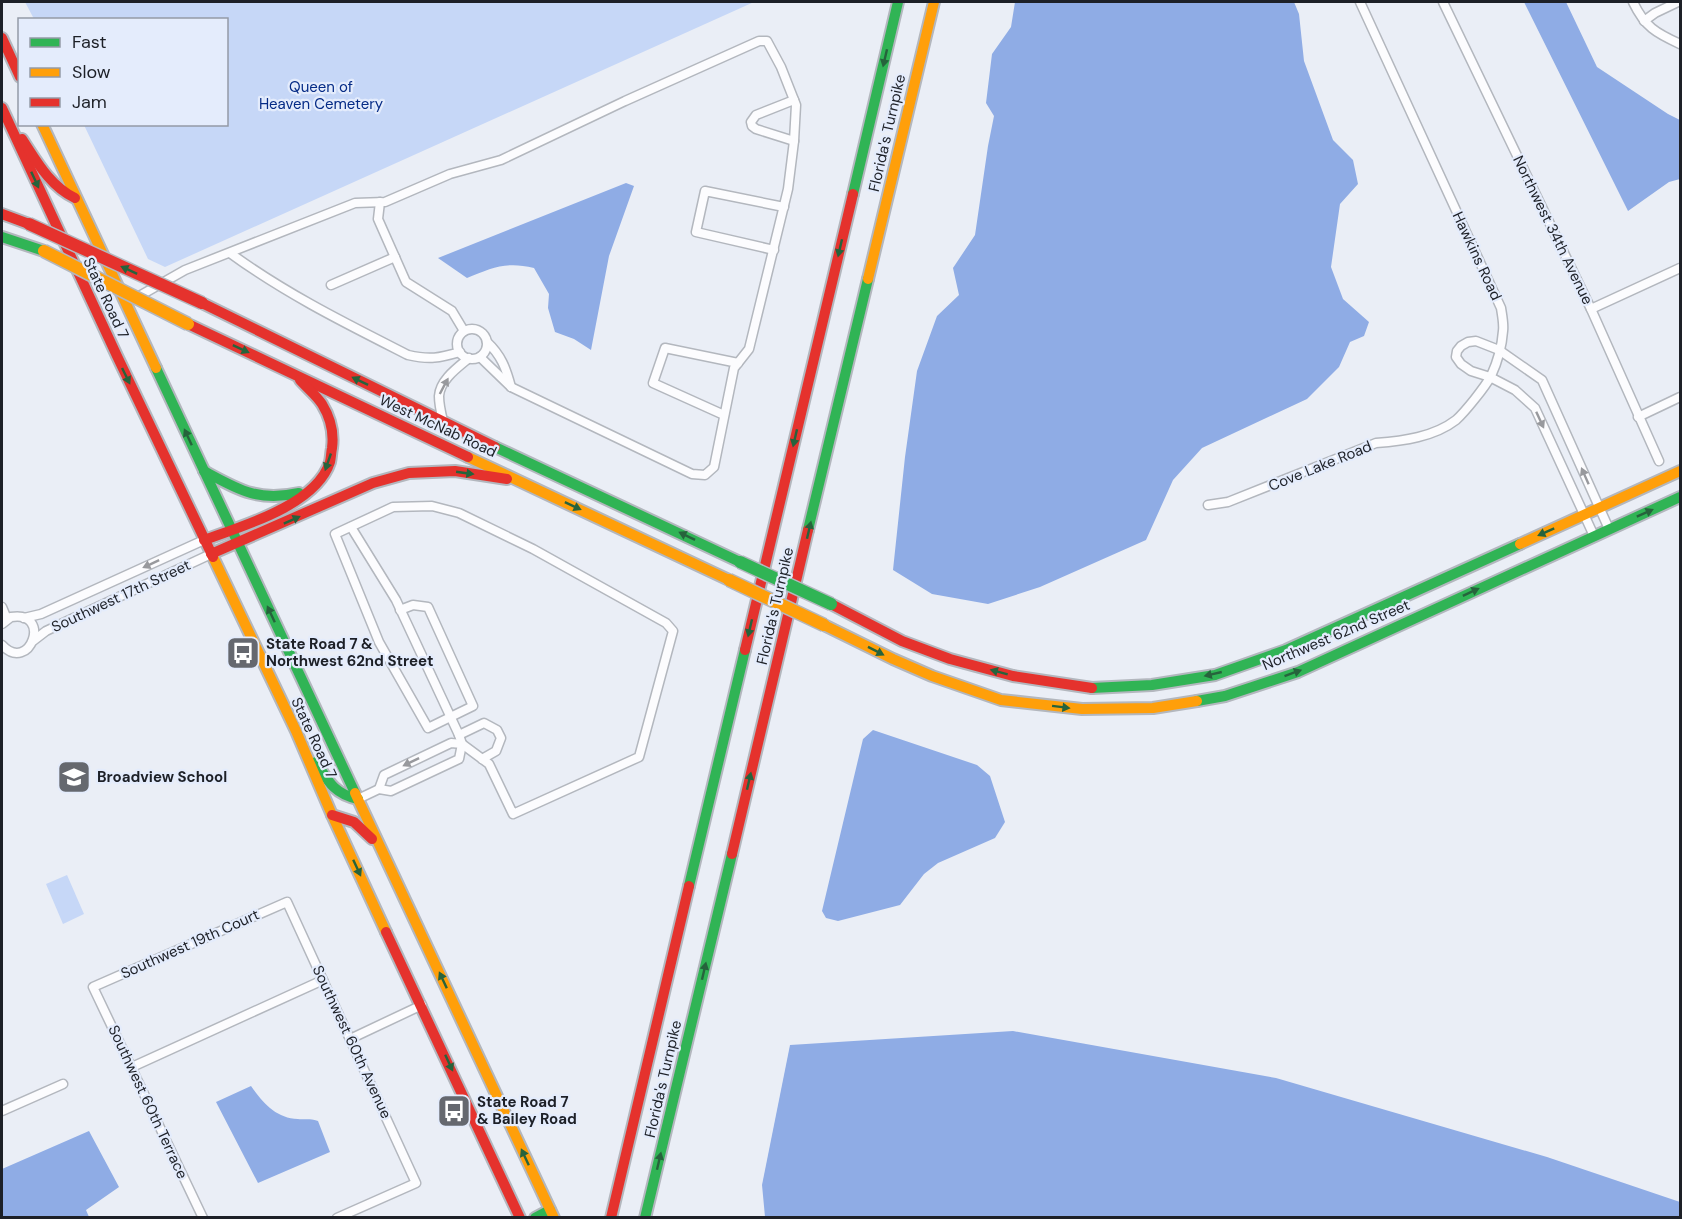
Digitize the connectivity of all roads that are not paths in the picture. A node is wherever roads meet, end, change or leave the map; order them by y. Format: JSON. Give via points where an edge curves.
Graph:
{"nodes":[{"id":1,"x":898,"y":2,"type":"edge"},
{"id":2,"x":934,"y":2,"type":"edge"},
{"id":3,"x":1360,"y":2,"type":"edge"},
{"id":4,"x":1443,"y":2,"type":"edge"},
{"id":5,"x":1634,"y":2,"type":"edge"},
{"id":6,"x":1678,"y":2,"type":"edge"},
{"id":7,"x":1644,"y":21,"type":"junction"},
{"id":8,"x":2,"y":38,"type":"edge"},
{"id":9,"x":1680,"y":44,"type":"edge"},
{"id":10,"x":18,"y":73,"type":"edge"},
{"id":11,"x":794,"y":100,"type":"junction"},
{"id":12,"x":3,"y":111,"type":"edge"},
{"id":13,"x":43,"y":126,"type":"edge"},
{"id":14,"x":794,"y":141,"type":"junction"},
{"id":15,"x":75,"y":198,"type":"junction"},
{"id":16,"x":380,"y":202,"type":"junction"},
{"id":17,"x":784,"y":207,"type":"junction"},
{"id":18,"x":2,"y":214,"type":"edge"},
{"id":19,"x":2,"y":237,"type":"edge"},
{"id":20,"x":774,"y":250,"type":"junction"},
{"id":21,"x":230,"y":254,"type":"junction"},
{"id":22,"x":395,"y":257,"type":"junction"},
{"id":23,"x":1680,"y":268,"type":"edge"},
{"id":24,"x":331,"y":285,"type":"dead end"},
{"id":25,"x":125,"y":304,"type":"junction"},
{"id":26,"x":1591,"y":309,"type":"junction"},
{"id":27,"x":464,"y":331,"type":"junction"},
{"id":28,"x":487,"y":342,"type":"junction"},
{"id":29,"x":1499,"y":350,"type":"junction"},
{"id":30,"x":460,"y":352,"type":"junction"},
{"id":31,"x":480,"y":357,"type":"junction"},
{"id":32,"x":469,"y":358,"type":"junction"},
{"id":33,"x":738,"y":363,"type":"junction"},
{"id":34,"x":295,"y":375,"type":"junction"},
{"id":35,"x":1490,"y":377,"type":"junction"},
{"id":36,"x":512,"y":387,"type":"junction"},
{"id":37,"x":1680,"y":397,"type":"edge"},
{"id":38,"x":724,"y":415,"type":"junction"},
{"id":39,"x":1638,"y":417,"type":"junction"},
{"id":40,"x":443,"y":421,"type":"junction"},
{"id":41,"x":1659,"y":461,"type":"dead end"},
{"id":42,"x":204,"y":471,"type":"junction"},
{"id":43,"x":1680,"y":471,"type":"edge"},
{"id":44,"x":520,"y":481,"type":"junction"},
{"id":45,"x":309,"y":490,"type":"junction"},
{"id":46,"x":1680,"y":497,"type":"edge"},
{"id":47,"x":1208,"y":505,"type":"dead end"},
{"id":48,"x":1599,"y":507,"type":"junction"},
{"id":49,"x":1583,"y":515,"type":"junction"},
{"id":50,"x":351,"y":527,"type":"junction"},
{"id":51,"x":1609,"y":529,"type":"junction"},
{"id":52,"x":232,"y":530,"type":"junction"},
{"id":53,"x":1594,"y":536,"type":"junction"},
{"id":54,"x":204,"y":540,"type":"junction"},
{"id":55,"x":238,"y":543,"type":"junction"},
{"id":56,"x":211,"y":554,"type":"junction"},
{"id":57,"x":131,"y":573,"type":"junction"},
{"id":58,"x":729,"y":580,"type":"joint"},
{"id":59,"x":133,"y":589,"type":"junction"},
{"id":60,"x":831,"y":604,"type":"joint"},
{"id":61,"x":2,"y":607,"type":"edge"},
{"id":62,"x":400,"y":610,"type":"junction"},
{"id":63,"x":24,"y":618,"type":"junction"},
{"id":64,"x":4,"y":621,"type":"edge"},
{"id":65,"x":33,"y":641,"type":"junction"},
{"id":66,"x":2,"y":647,"type":"edge"},
{"id":67,"x":450,"y":717,"type":"junction"},
{"id":68,"x":296,"y":731,"type":"junction"},
{"id":69,"x":459,"y":735,"type":"junction"},
{"id":70,"x":462,"y":744,"type":"junction"},
{"id":71,"x":436,"y":750,"type":"junction"},
{"id":72,"x":482,"y":759,"type":"junction"},
{"id":73,"x":444,"y":766,"type":"junction"},
{"id":74,"x":379,"y":789,"type":"junction"},
{"id":75,"x":358,"y":799,"type":"junction"},
{"id":76,"x":332,"y":815,"type":"junction"},
{"id":77,"x":384,"y":854,"type":"junction"},
{"id":78,"x":287,"y":902,"type":"joint"},
{"id":79,"x":323,"y":980,"type":"junction"},
{"id":80,"x":93,"y":987,"type":"joint"},
{"id":81,"x":422,"y":1005,"type":"junction"},
{"id":82,"x":350,"y":1039,"type":"junction"},
{"id":83,"x":132,"y":1067,"type":"junction"},
{"id":84,"x":63,"y":1084,"type":"dead end"},
{"id":85,"x":2,"y":1111,"type":"edge"},
{"id":86,"x":552,"y":1214,"type":"edge"},
{"id":87,"x":203,"y":1218,"type":"edge"},
{"id":88,"x":337,"y":1218,"type":"edge"},
{"id":89,"x":520,"y":1218,"type":"edge"},
{"id":90,"x":535,"y":1218,"type":"edge"},
{"id":91,"x":611,"y":1218,"type":"edge"},
{"id":92,"x":645,"y":1218,"type":"edge"}],
"edges":[{"from":1,"to":91,"type":"main road","name":"Florida's Turnpike","one_way":true},
{"from":92,"to":2,"type":"main road","name":"Florida's Turnpike","one_way":true},
{"from":3,"to":29,"type":"street","name":"Hawkins Road","via":[[1501,308],[1503,330]]},
{"from":4,"to":26,"type":"street","name":"Northwest 34th Avenue"},
{"from":5,"to":7,"type":"street"},
{"from":6,"to":7,"type":"street"},
{"from":7,"to":9,"type":"street"},
{"from":8,"to":10,"type":"main road"},
{"from":11,"to":14,"type":"street"},
{"from":11,"to":14,"type":"street","via":[[756,116],[751,122],[756,129]]},
{"from":11,"to":16,"type":"street","via":[[767,41],[759,41],[501,160],[450,174]]},
{"from":12,"to":15,"type":"main road","via":[[54,185]]},
{"from":12,"to":54,"type":"main road","name":"State Road 7","one_way":true},
{"from":13,"to":15,"type":"main road","name":"State Road 7"},
{"from":14,"to":17,"type":"street"},
{"from":15,"to":25,"type":"main road","name":"State Road 7"},
{"from":16,"to":21,"type":"street","via":[[355,203]]},
{"from":16,"to":22,"type":"street","via":[[378,219]]},
{"from":17,"to":20,"type":"street"},
{"from":17,"to":20,"type":"street","via":[[705,191],[696,232]]},
{"from":40,"to":18,"type":"main road","name":"West McNab Road","one_way":true,"bridge":true,"via":[[202,303]]},
{"from":19,"to":34,"type":"main road","name":"West McNab Road","one_way":true,"bridge":true,"via":[[44,251]]},
{"from":20,"to":33,"type":"street","via":[[749,349]]},
{"from":21,"to":25,"type":"street","via":[[185,270]]},
{"from":21,"to":30,"type":"street","via":[[309,305],[408,355],[425,359]]},
{"from":22,"to":24,"type":"street"},
{"from":22,"to":27,"type":"street","via":[[406,282],[452,311]]},
{"from":23,"to":26,"type":"street"},
{"from":42,"to":25,"type":"main road","name":"State Road 7","one_way":true},
{"from":26,"to":39,"type":"street","name":"Northwest 34th Avenue"},
{"from":27,"to":28,"type":"street","via":[[479,330]]},
{"from":27,"to":30,"type":"street","via":[[457,343]]},
{"from":28,"to":31,"type":"street"},
{"from":28,"to":36,"type":"street","via":[[506,367]]},
{"from":29,"to":35,"type":"street","name":"Cove Lake Road"},
{"from":29,"to":35,"type":"street","via":[[1476,341],[1457,351],[1461,364]]},
{"from":48,"to":29,"type":"street","one_way":true,"via":[[1542,380]]},
{"from":30,"to":32,"type":"street"},
{"from":31,"to":32,"type":"street"},
{"from":31,"to":36,"type":"street"},
{"from":40,"to":32,"type":"street","name":"West McNab Road","one_way":true,"via":[[441,387]]},
{"from":33,"to":38,"type":"street"},
{"from":33,"to":38,"type":"street","via":[[665,348],[653,383]]},
{"from":34,"to":44,"type":"main road","name":"West McNab Road"},
{"from":34,"to":45,"type":"main road","one_way":true,"via":[[324,407],[333,444],[330,463]]},
{"from":35,"to":47,"type":"street","name":"Cove Lake Road","via":[[1456,420],[1439,429],[1376,443],[1228,502]]},
{"from":35,"to":49,"type":"street","one_way":true,"via":[[1515,390],[1535,408]]},
{"from":36,"to":38,"type":"street","via":[[692,474],[705,475],[714,467]]},
{"from":37,"to":39,"type":"street"},
{"from":39,"to":41,"type":"street","name":"Northwest 34th Avenue"},
{"from":60,"to":40,"type":"main road","name":"West McNab Road","one_way":true,"bridge":true},
{"from":42,"to":45,"type":"main road","via":[[257,497],[286,497]]},
{"from":42,"to":52,"type":"main road","name":"State Road 7"},
{"from":43,"to":48,"type":"main road","name":"Northwest 62nd Street"},
{"from":55,"to":44,"type":"main road","one_way":true,"via":[[374,483],[409,473],[455,471]]},
{"from":44,"to":58,"type":"main road","name":"West McNab Road","one_way":true},
{"from":45,"to":52,"type":"main road","via":[[291,504]]},
{"from":51,"to":46,"type":"main road","name":"Northwest 62nd Street","one_way":true},
{"from":48,"to":49,"type":"main road","name":"Northwest 62nd Street"},
{"from":48,"to":51,"type":"street"},
{"from":49,"to":53,"type":"street"},
{"from":49,"to":60,"type":"main road","name":"Northwest 62nd Street","one_way":true,"via":[[1286,650],[1215,675],[1152,685],[1095,688],[1013,676],[902,641]]},
{"from":50,"to":62,"type":"street"},
{"from":50,"to":67,"type":"street","via":[[335,534],[379,642],[428,728]]},
{"from":50,"to":72,"type":"street","via":[[393,507],[432,506],[459,513],[553,560],[666,623],[673,631],[639,757],[513,814],[489,764]]},
{"from":51,"to":53,"type":"main road","name":"Northwest 62nd Street"},
{"from":52,"to":54,"type":"main road"},
{"from":52,"to":55,"type":"main road","name":"State Road 7"},
{"from":58,"to":53,"type":"main road","name":"Northwest 62nd Street","one_way":true,"bridge":true,"via":[[893,659],[1001,700],[1082,710],[1153,708],[1225,696],[1298,672]]},
{"from":54,"to":56,"type":"main road","name":"State Road 7"},
{"from":54,"to":57,"type":"street","name":"Southwest 17th Street","one_way":true},
{"from":55,"to":56,"type":"main road"},
{"from":75,"to":55,"type":"main road","name":"State Road 7","one_way":true},
{"from":56,"to":59,"type":"street","name":"Southwest 17th Street"},
{"from":56,"to":68,"type":"main road","name":"State Road 7"},
{"from":57,"to":59,"type":"street"},
{"from":57,"to":63,"type":"street","name":"Southwest 17th Street"},
{"from":59,"to":65,"type":"street","name":"Southwest 17th Street"},
{"from":61,"to":64,"type":"street"},
{"from":62,"to":67,"type":"street"},
{"from":62,"to":67,"type":"street","via":[[413,605],[428,607],[473,706]]},
{"from":63,"to":64,"type":"street","name":"Southwest 17th Street","via":[[15,616]]},
{"from":63,"to":65,"type":"street","via":[[32,625]]},
{"from":65,"to":66,"type":"street","name":"Southwest 17th Street","via":[[16,653]]},
{"from":67,"to":69,"type":"street"},
{"from":68,"to":75,"type":"main road","via":[[334,789],[346,798]]},
{"from":68,"to":76,"type":"main road","name":"State Road 7"},
{"from":69,"to":70,"type":"street"},
{"from":69,"to":72,"type":"street","via":[[484,723],[497,730],[501,738],[496,751]]},
{"from":70,"to":71,"type":"street","via":[[451,743]]},
{"from":70,"to":72,"type":"street"},
{"from":70,"to":73,"type":"street","via":[[459,759]]},
{"from":71,"to":73,"type":"street"},
{"from":71,"to":74,"type":"street","one_way":true,"via":[[384,775]]},
{"from":73,"to":74,"type":"street","via":[[391,791]]},
{"from":74,"to":75,"type":"street"},
{"from":75,"to":77,"type":"main road","name":"State Road 7"},
{"from":76,"to":77,"type":"main road","via":[[360,825]]},
{"from":76,"to":81,"type":"main road","name":"State Road 7","one_way":true},
{"from":86,"to":77,"type":"main road","name":"State Road 7","one_way":true},
{"from":78,"to":79,"type":"street","name":"Southwest 60th Avenue"},
{"from":78,"to":80,"type":"street","name":"Southwest 19th Court"},
{"from":79,"to":82,"type":"street","name":"Southwest 60th Avenue"},
{"from":79,"to":83,"type":"street"},
{"from":80,"to":83,"type":"street","name":"Southwest 60th Terrace"},
{"from":81,"to":82,"type":"street"},
{"from":81,"to":89,"type":"main road","name":"State Road 7","one_way":true},
{"from":82,"to":88,"type":"street","name":"Southwest 60th Avenue","via":[[416,1183]]},
{"from":83,"to":87,"type":"street","name":"Southwest 60th Terrace"},
{"from":84,"to":85,"type":"street"},
{"from":86,"to":90,"type":"main road"}]}
